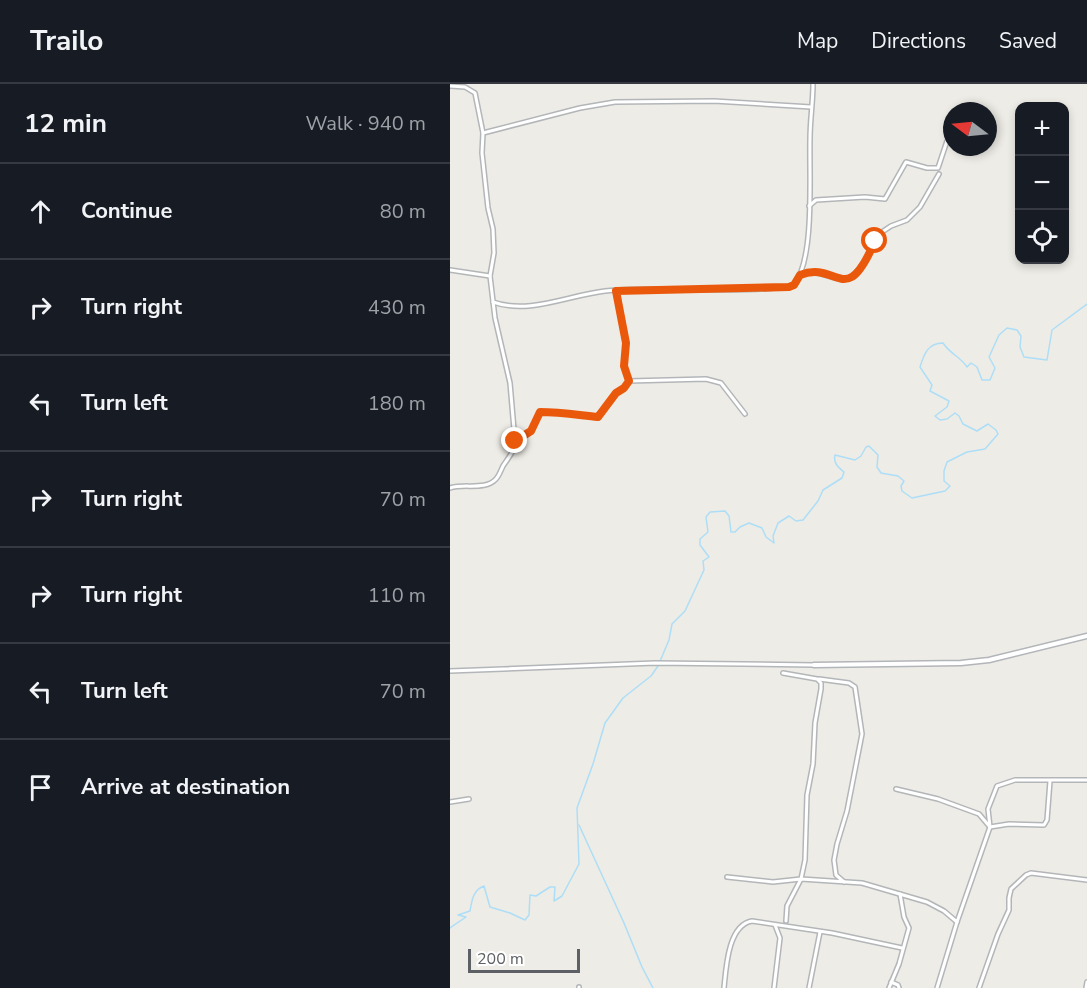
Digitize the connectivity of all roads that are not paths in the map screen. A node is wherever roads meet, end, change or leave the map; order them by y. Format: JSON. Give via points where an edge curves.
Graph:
{"nodes":[{"id":1,"x":813,"y":84,"type":"edge"},
{"id":2,"x":450,"y":86,"type":"edge"},
{"id":3,"x":811,"y":106,"type":"junction"},
{"id":4,"x":483,"y":133,"type":"junction"},
{"id":5,"x":943,"y":153,"type":"edge"},
{"id":6,"x":939,"y":174,"type":"dead end"},
{"id":7,"x":809,"y":206,"type":"junction"},
{"id":8,"x":450,"y":270,"type":"edge"},
{"id":9,"x":800,"y":275,"type":"junction"},
{"id":10,"x":490,"y":276,"type":"junction"},
{"id":11,"x":616,"y":291,"type":"junction"},
{"id":12,"x":494,"y":302,"type":"junction"},
{"id":13,"x":629,"y":381,"type":"junction"},
{"id":14,"x":745,"y":414,"type":"dead end"},
{"id":15,"x":515,"y":441,"type":"junction"},
{"id":16,"x":450,"y":488,"type":"edge"},
{"id":17,"x":1087,"y":636,"type":"edge"},
{"id":18,"x":813,"y":665,"type":"joint"},
{"id":19,"x":450,"y":671,"type":"edge"},
{"id":20,"x":783,"y":673,"type":"dead end"},
{"id":21,"x":818,"y":679,"type":"junction"},
{"id":22,"x":1087,"y":780,"type":"edge"},
{"id":23,"x":1050,"y":781,"type":"junction"},
{"id":24,"x":896,"y":789,"type":"dead end"},
{"id":25,"x":469,"y":799,"type":"dead end"},
{"id":26,"x":450,"y":802,"type":"edge"},
{"id":27,"x":990,"y":827,"type":"junction"},
{"id":28,"x":727,"y":878,"type":"dead end"},
{"id":29,"x":801,"y":879,"type":"junction"},
{"id":30,"x":1087,"y":880,"type":"edge"},
{"id":31,"x":844,"y":882,"type":"junction"},
{"id":32,"x":900,"y":894,"type":"junction"},
{"id":33,"x":786,"y":921,"type":"dead end"},
{"id":34,"x":957,"y":922,"type":"junction"},
{"id":35,"x":774,"y":924,"type":"junction"},
{"id":36,"x":820,"y":932,"type":"junction"},
{"id":37,"x":902,"y":948,"type":"junction"},
{"id":38,"x":891,"y":982,"type":"junction"},
{"id":39,"x":1087,"y":982,"type":"edge"},
{"id":40,"x":724,"y":988,"type":"edge"},
{"id":41,"x":774,"y":988,"type":"edge"},
{"id":42,"x":809,"y":988,"type":"edge"},
{"id":43,"x":889,"y":988,"type":"edge"},
{"id":44,"x":899,"y":988,"type":"edge"},
{"id":45,"x":937,"y":988,"type":"edge"},
{"id":46,"x":979,"y":988,"type":"edge"},
{"id":47,"x":1086,"y":988,"type":"edge"}],
"edges":[{"from":1,"to":3,"type":"street"},
{"from":2,"to":4,"type":"street","via":[[465,87],[475,93]]},
{"from":3,"to":4,"type":"street","via":[[714,101],[615,102]]},
{"from":3,"to":7,"type":"street"},
{"from":4,"to":10,"type":"street","via":[[483,172],[493,229]]},
{"from":5,"to":7,"type":"street","via":[[938,168],[906,162],[885,199],[816,200]]},
{"from":6,"to":9,"type":"street","via":[[920,207],[907,220],[879,234],[852,278],[840,280],[812,271]]},
{"from":7,"to":9,"type":"street"},
{"from":8,"to":10,"type":"street"},
{"from":9,"to":11,"type":"street","via":[[792,286],[780,288]]},
{"from":10,"to":12,"type":"street"},
{"from":11,"to":12,"type":"street","via":[[521,306]]},
{"from":11,"to":13,"type":"street"},
{"from":12,"to":15,"type":"street","via":[[510,382]]},
{"from":13,"to":14,"type":"street","via":[[706,379],[721,383]]},
{"from":13,"to":15,"type":"street","via":[[598,417],[540,412],[531,431]]},
{"from":15,"to":16,"type":"street","via":[[512,455],[494,481]]},
{"from":17,"to":18,"type":"street","via":[[989,660]]},
{"from":18,"to":19,"type":"street","via":[[655,663]]},
{"from":20,"to":21,"type":"street"},
{"from":21,"to":29,"type":"street","via":[[821,689]]},
{"from":21,"to":31,"type":"street","via":[[855,687],[862,734],[834,860],[836,875]]},
{"from":22,"to":23,"type":"street"},
{"from":23,"to":27,"type":"street","via":[[1015,780],[997,786],[988,808]]},
{"from":23,"to":27,"type":"street","via":[[1044,825]]},
{"from":24,"to":27,"type":"street","via":[[979,814]]},
{"from":25,"to":26,"type":"street"},
{"from":27,"to":34,"type":"street"},
{"from":28,"to":29,"type":"street","via":[[773,882]]},
{"from":29,"to":31,"type":"street"},
{"from":29,"to":33,"type":"street","via":[[787,906]]},
{"from":30,"to":46,"type":"street","via":[[1031,873],[1011,889],[1010,910]]},
{"from":31,"to":32,"type":"street"},
{"from":32,"to":34,"type":"street","via":[[927,902]]},
{"from":32,"to":37,"type":"street","via":[[909,928]]},
{"from":34,"to":45,"type":"street"},
{"from":35,"to":36,"type":"street"},
{"from":35,"to":40,"type":"street","via":[[752,921],[739,926],[731,942]]},
{"from":35,"to":41,"type":"street","via":[[780,938]]},
{"from":36,"to":37,"type":"street"},
{"from":36,"to":42,"type":"street"},
{"from":37,"to":38,"type":"street"},
{"from":38,"to":43,"type":"street"},
{"from":38,"to":44,"type":"street"},
{"from":39,"to":47,"type":"street"}]}
